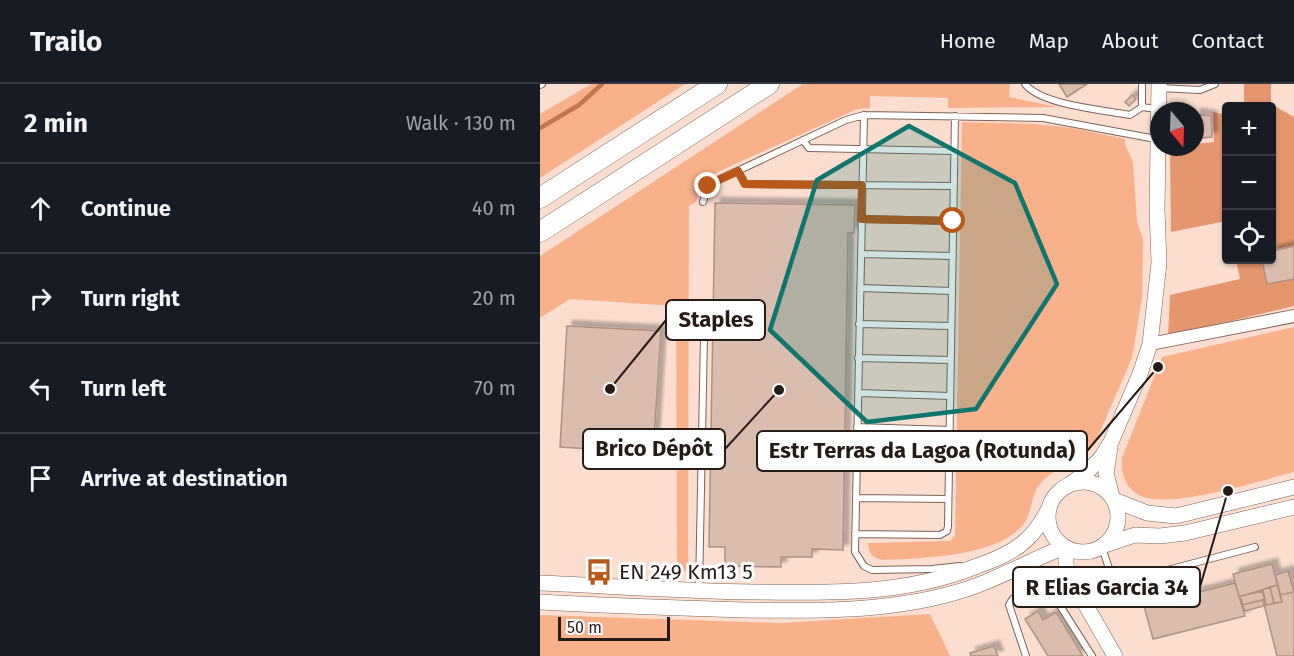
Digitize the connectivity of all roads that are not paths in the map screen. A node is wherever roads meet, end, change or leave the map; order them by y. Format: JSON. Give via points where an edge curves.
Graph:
{"nodes":[{"id":1,"x":717,"y":84,"type":"edge"},
{"id":2,"x":769,"y":84,"type":"edge"},
{"id":3,"x":1025,"y":84,"type":"edge"},
{"id":4,"x":1143,"y":84,"type":"edge"},
{"id":5,"x":1215,"y":84,"type":"edge"},
{"id":6,"x":1158,"y":86,"type":"edge"},
{"id":7,"x":1158,"y":102,"type":"edge"},
{"id":8,"x":1142,"y":106,"type":"junction"},
{"id":9,"x":1150,"y":108,"type":"edge"},
{"id":10,"x":864,"y":115,"type":"junction"},
{"id":11,"x":955,"y":116,"type":"junction"},
{"id":12,"x":1150,"y":138,"type":"edge"},
{"id":13,"x":803,"y":140,"type":"junction"},
{"id":14,"x":863,"y":150,"type":"junction"},
{"id":15,"x":954,"y":151,"type":"junction"},
{"id":16,"x":1157,"y":156,"type":"edge"},
{"id":17,"x":738,"y":171,"type":"junction"},
{"id":18,"x":862,"y":185,"type":"junction"},
{"id":19,"x":954,"y":186,"type":"junction"},
{"id":20,"x":540,"y":198,"type":"edge"},
{"id":21,"x":704,"y":202,"type":"dead end"},
{"id":22,"x":861,"y":219,"type":"junction"},
{"id":23,"x":953,"y":221,"type":"junction"},
{"id":24,"x":540,"y":232,"type":"edge"},
{"id":25,"x":861,"y":254,"type":"junction"},
{"id":26,"x":953,"y":256,"type":"junction"},
{"id":27,"x":860,"y":288,"type":"junction"},
{"id":28,"x":952,"y":291,"type":"junction"},
{"id":29,"x":1294,"y":316,"type":"edge"},
{"id":30,"x":859,"y":324,"type":"junction"},
{"id":31,"x":951,"y":326,"type":"junction"},
{"id":32,"x":704,"y":336,"type":"dead end"},
{"id":33,"x":1150,"y":344,"type":"junction"},
{"id":34,"x":858,"y":358,"type":"junction"},
{"id":35,"x":951,"y":360,"type":"junction"},
{"id":36,"x":858,"y":393,"type":"junction"},
{"id":37,"x":950,"y":396,"type":"junction"},
{"id":38,"x":857,"y":427,"type":"junction"},
{"id":39,"x":950,"y":430,"type":"junction"},
{"id":40,"x":1111,"y":442,"type":"junction"},
{"id":41,"x":856,"y":463,"type":"junction"},
{"id":42,"x":949,"y":465,"type":"junction"},
{"id":43,"x":1066,"y":487,"type":"junction"},
{"id":44,"x":1294,"y":487,"type":"edge"},
{"id":45,"x":856,"y":498,"type":"junction"},
{"id":46,"x":948,"y":499,"type":"junction"},
{"id":47,"x":1113,"y":499,"type":"junction"},
{"id":48,"x":1294,"y":507,"type":"edge"},
{"id":49,"x":1049,"y":508,"type":"junction"},
{"id":50,"x":855,"y":534,"type":"junction"},
{"id":51,"x":1065,"y":547,"type":"junction"},
{"id":52,"x":1256,"y":547,"type":"dead end"},
{"id":53,"x":1098,"y":548,"type":"junction"},
{"id":54,"x":990,"y":561,"type":"junction"},
{"id":55,"x":1021,"y":565,"type":"junction"},
{"id":56,"x":1071,"y":581,"type":"junction"},
{"id":57,"x":540,"y":583,"type":"edge"},
{"id":58,"x":699,"y":591,"type":"junction"},
{"id":59,"x":540,"y":602,"type":"edge"},
{"id":60,"x":1026,"y":656,"type":"edge"},
{"id":61,"x":1092,"y":656,"type":"edge"},
{"id":62,"x":1115,"y":656,"type":"edge"}],
"edges":[{"from":1,"to":20,"type":"highway"},
{"from":2,"to":24,"type":"highway"},
{"from":3,"to":8,"type":"lane","via":[[1038,96],[1057,102],[1130,115]]},
{"from":4,"to":8,"type":"lane"},
{"from":5,"to":6,"type":"lane","via":[[1200,90]]},
{"from":6,"to":7,"type":"street"},
{"from":8,"to":9,"type":"lane"},
{"from":10,"to":11,"type":"lane"},
{"from":10,"to":13,"type":"lane"},
{"from":10,"to":14,"type":"lane"},
{"from":11,"to":12,"type":"lane","via":[[1043,117]]},
{"from":11,"to":15,"type":"lane"},
{"from":13,"to":14,"type":"lane","via":[[809,148]]},
{"from":13,"to":17,"type":"lane"},
{"from":14,"to":15,"type":"lane"},
{"from":14,"to":18,"type":"lane"},
{"from":15,"to":19,"type":"lane"},
{"from":16,"to":33,"type":"street","via":[[1159,263]]},
{"from":17,"to":18,"type":"lane","via":[[745,184]]},
{"from":17,"to":21,"type":"lane","via":[[708,186]]},
{"from":18,"to":19,"type":"lane"},
{"from":18,"to":22,"type":"lane"},
{"from":19,"to":23,"type":"lane"},
{"from":22,"to":23,"type":"lane"},
{"from":22,"to":25,"type":"lane"},
{"from":23,"to":26,"type":"lane"},
{"from":25,"to":26,"type":"lane"},
{"from":25,"to":27,"type":"lane"},
{"from":26,"to":28,"type":"lane"},
{"from":27,"to":28,"type":"lane"},
{"from":27,"to":30,"type":"lane"},
{"from":28,"to":31,"type":"lane"},
{"from":29,"to":33,"type":"street"},
{"from":30,"to":31,"type":"lane"},
{"from":30,"to":34,"type":"lane"},
{"from":31,"to":35,"type":"lane"},
{"from":32,"to":58,"type":"lane"},
{"from":33,"to":40,"type":"street"},
{"from":34,"to":35,"type":"lane"},
{"from":34,"to":36,"type":"lane"},
{"from":35,"to":37,"type":"lane"},
{"from":36,"to":37,"type":"lane"},
{"from":36,"to":38,"type":"lane"},
{"from":37,"to":39,"type":"lane"},
{"from":38,"to":39,"type":"lane"},
{"from":38,"to":41,"type":"lane"},
{"from":39,"to":42,"type":"lane"},
{"from":40,"to":43,"type":"street","via":[[1101,458]]},
{"from":40,"to":47,"type":"street","via":[[1106,473]]},
{"from":41,"to":42,"type":"lane"},
{"from":41,"to":45,"type":"lane"},
{"from":42,"to":46,"type":"lane"},
{"from":43,"to":47,"type":"street","via":[[1084,482],[1094,484]]},
{"from":43,"to":49,"type":"street","via":[[1058,492]]},
{"from":44,"to":47,"type":"street","via":[[1176,516],[1147,513]]},
{"from":45,"to":46,"type":"lane"},
{"from":45,"to":50,"type":"lane"},
{"from":46,"to":50,"type":"lane","via":[[947,531],[940,535]]},
{"from":47,"to":53,"type":"street","via":[[1118,520],[1111,538]]},
{"from":48,"to":53,"type":"street","via":[[1185,533],[1135,535]]},
{"from":49,"to":51,"type":"street","via":[[1051,533]]},
{"from":49,"to":54,"type":"street","via":[[1026,540]]},
{"from":50,"to":54,"type":"lane","via":[[859,561],[872,570],[932,569]]},
{"from":51,"to":53,"type":"street","via":[[1078,552]]},
{"from":51,"to":55,"type":"street"},
{"from":51,"to":56,"type":"street"},
{"from":52,"to":53,"type":"lane","via":[[1114,584]]},
{"from":53,"to":56,"type":"street","via":[[1076,565]]},
{"from":54,"to":58,"type":"street","via":[[958,574],[884,590]]},
{"from":55,"to":56,"type":"street","via":[[1043,562],[1057,567]]},
{"from":55,"to":59,"type":"street","via":[[951,594],[862,608],[635,608]]},
{"from":56,"to":62,"type":"street"},
{"from":57,"to":58,"type":"street"},
{"from":60,"to":61,"type":"lane","via":[[1009,605],[1015,595],[1038,587],[1052,593]]}]}
